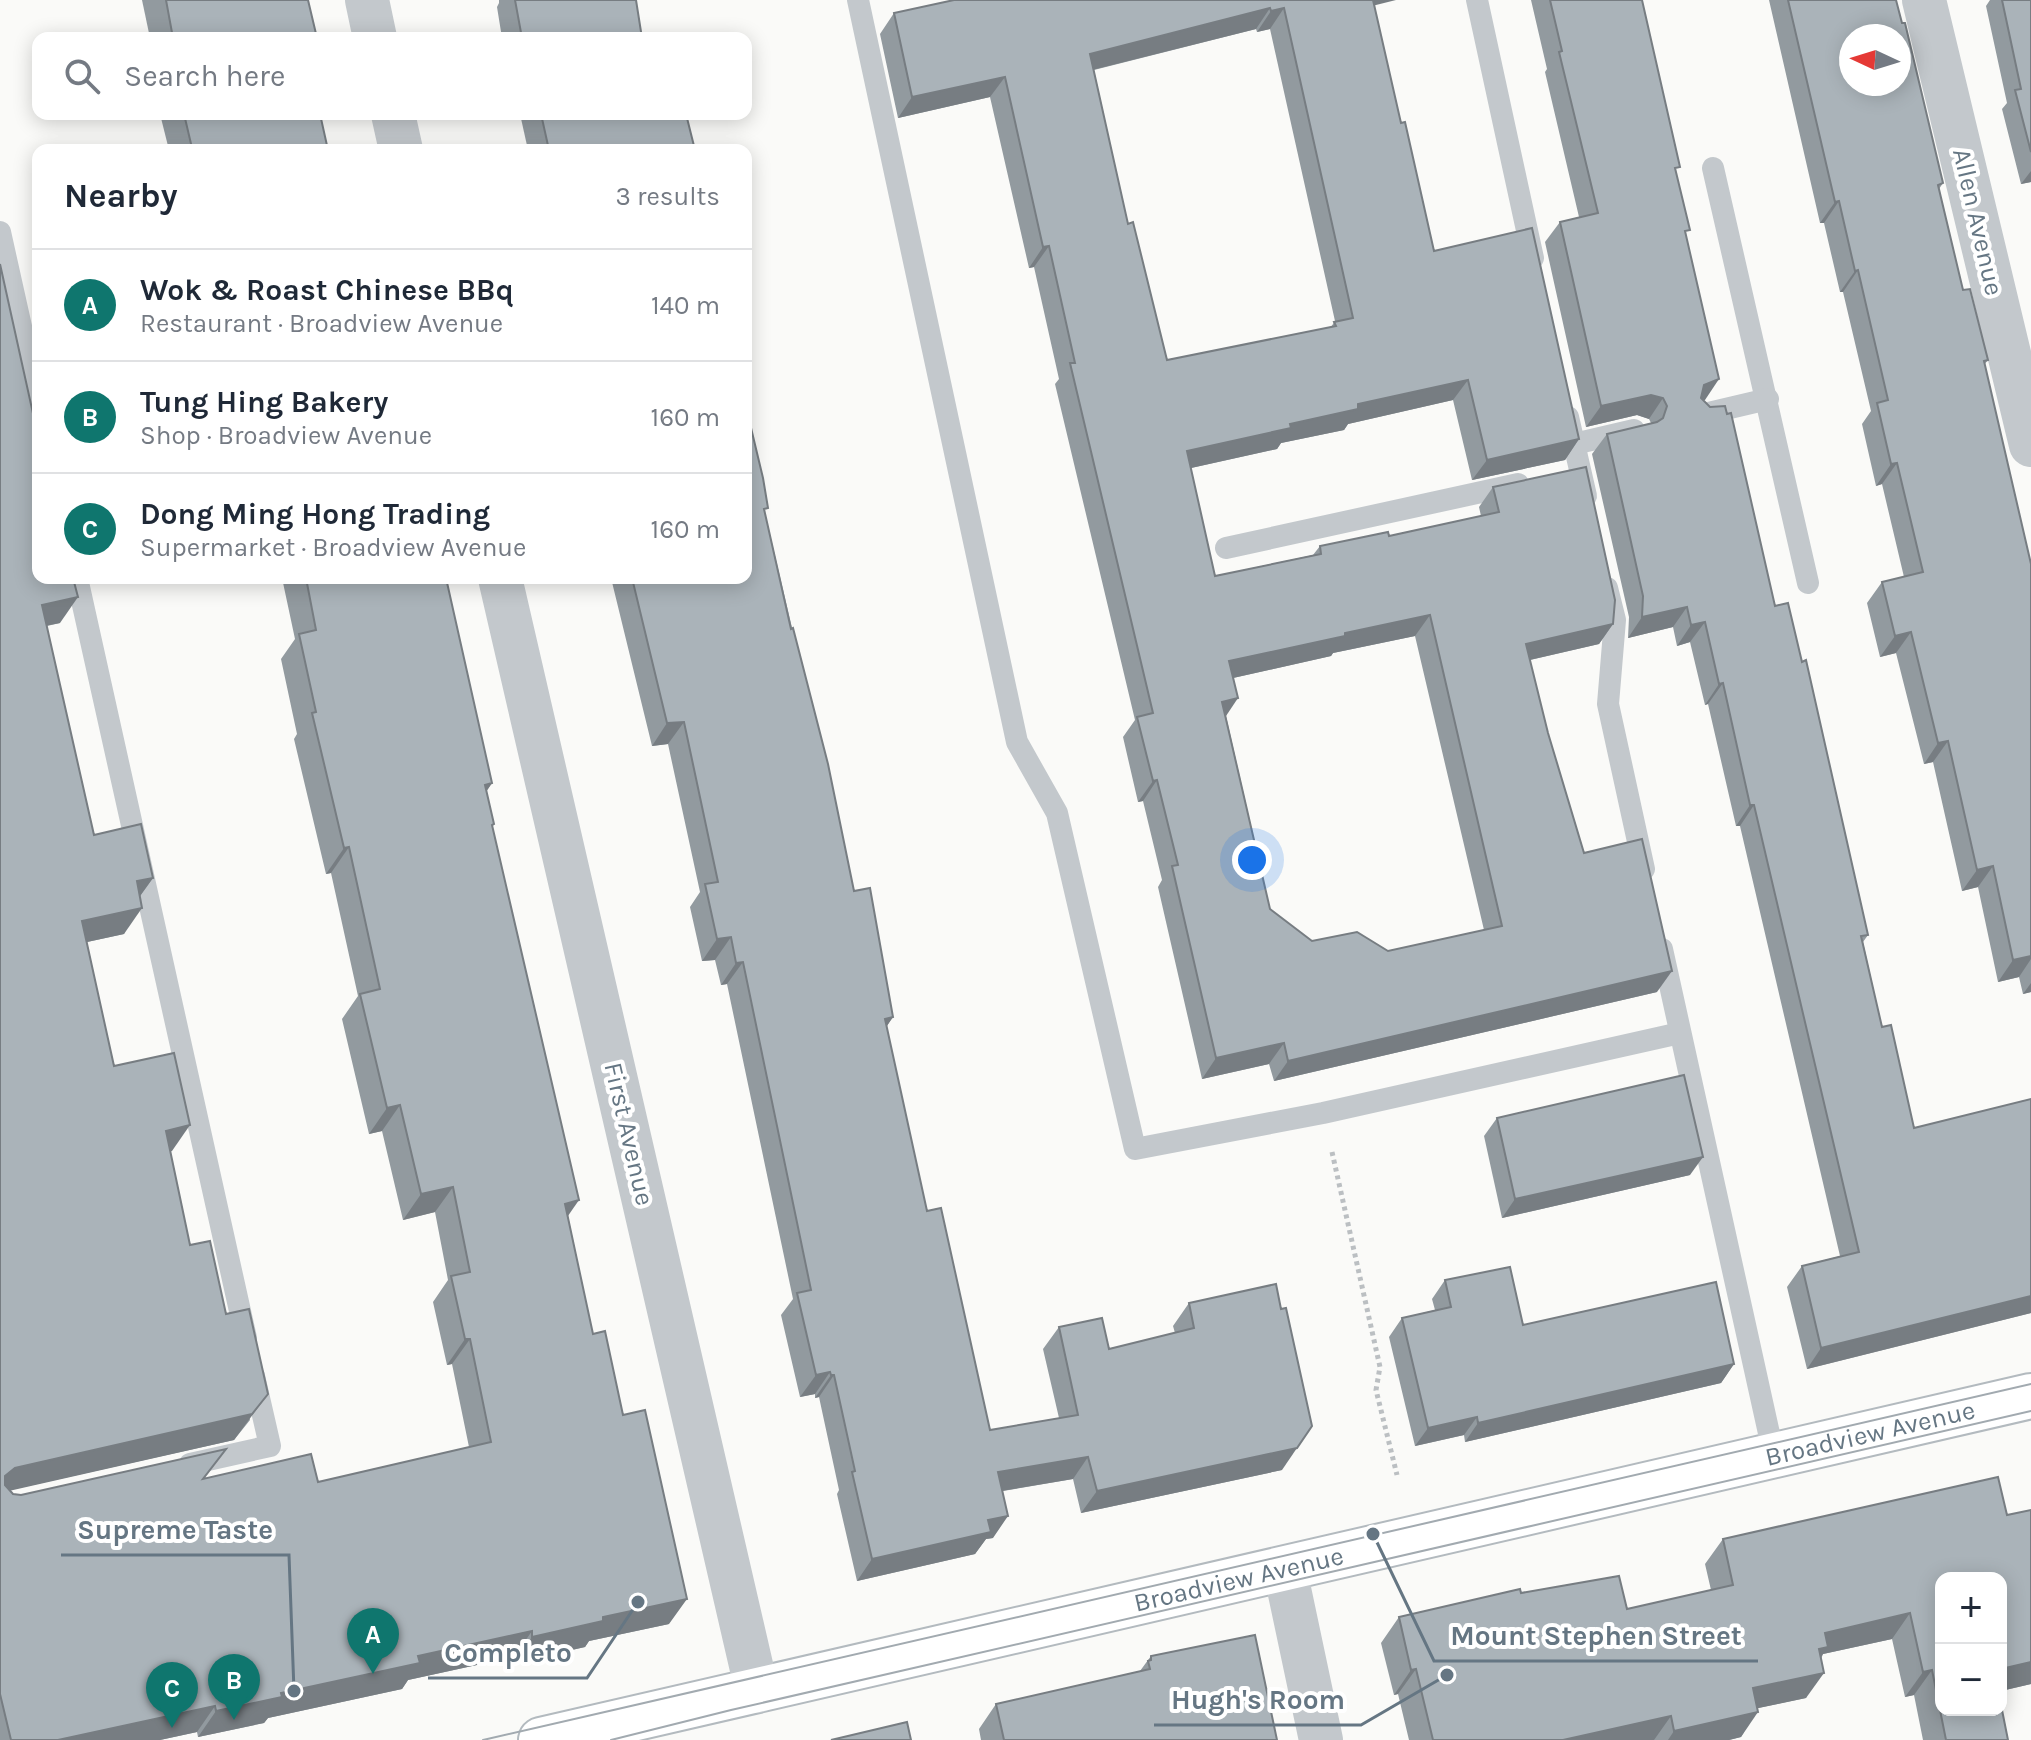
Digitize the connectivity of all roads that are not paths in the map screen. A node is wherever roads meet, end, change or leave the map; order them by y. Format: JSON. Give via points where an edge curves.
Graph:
{"nodes":[{"id":1,"x":367,"y":0,"type":"edge"},
{"id":2,"x":858,"y":0,"type":"edge"},
{"id":3,"x":1477,"y":0,"type":"edge"},
{"id":4,"x":1924,"y":0,"type":"edge"},
{"id":5,"x":374,"y":32,"type":"edge"},
{"id":6,"x":394,"y":120,"type":"edge"},
{"id":7,"x":400,"y":144,"type":"edge"},
{"id":8,"x":1713,"y":168,"type":"dead end"},
{"id":9,"x":0,"y":232,"type":"edge"},
{"id":10,"x":1537,"y":276,"type":"edge"},
{"id":11,"x":32,"y":376,"type":"edge"},
{"id":12,"x":1564,"y":398,"type":"edge"},
{"id":13,"x":1768,"y":399,"type":"junction"},
{"id":14,"x":1700,"y":415,"type":"edge"},
{"id":15,"x":1639,"y":429,"type":"edge"},
{"id":16,"x":1574,"y":444,"type":"junction"},
{"id":17,"x":2031,"y":445,"type":"edge"},
{"id":18,"x":1534,"y":481,"type":"edge"},
{"id":19,"x":1590,"y":516,"type":"edge"},
{"id":20,"x":1226,"y":548,"type":"dead end"},
{"id":21,"x":1601,"y":560,"type":"edge"},
{"id":22,"x":1808,"y":583,"type":"dead end"},
{"id":23,"x":78,"y":584,"type":"edge"},
{"id":24,"x":501,"y":584,"type":"edge"},
{"id":25,"x":1647,"y":883,"type":"edge"},
{"id":26,"x":1657,"y":928,"type":"edge"},
{"id":27,"x":1680,"y":1033,"type":"junction"},
{"id":28,"x":2031,"y":1396,"type":"edge"},
{"id":29,"x":1774,"y":1456,"type":"junction"},
{"id":30,"x":165,"y":1470,"type":"edge"},
{"id":31,"x":1285,"y":1570,"type":"junction"},
{"id":32,"x":757,"y":1691,"type":"junction"},
{"id":33,"x":541,"y":1740,"type":"edge"},
{"id":34,"x":1321,"y":1740,"type":"edge"}],
"edges":[{"from":1,"to":5,"type":"street"},
{"from":2,"to":27,"type":"lane","via":[[1017,742],[1057,813],[1135,1149]]},
{"from":3,"to":10,"type":"lane"},
{"from":4,"to":17,"type":"street","name":"Allen Avenue"},
{"from":6,"to":7,"type":"street"},
{"from":8,"to":13,"type":"lane"},
{"from":9,"to":11,"type":"lane"},
{"from":12,"to":16,"type":"lane"},
{"from":13,"to":14,"type":"lane"},
{"from":13,"to":22,"type":"lane"},
{"from":15,"to":16,"type":"lane"},
{"from":16,"to":19,"type":"lane","via":[[1572,473]]},
{"from":18,"to":20,"type":"lane"},
{"from":21,"to":25,"type":"lane","via":[[1615,620],[1608,704]]},
{"from":23,"to":30,"type":"lane","via":[[270,1446]]},
{"from":24,"to":32,"type":"street","name":"First Avenue"},
{"from":26,"to":27,"type":"lane"},
{"from":27,"to":29,"type":"lane"},
{"from":28,"to":29,"type":"main road","name":"Broadview Avenue"},
{"from":29,"to":31,"type":"main road","name":"Broadview Avenue"},
{"from":31,"to":32,"type":"main road","name":"Broadview Avenue"},
{"from":31,"to":34,"type":"street"},
{"from":32,"to":33,"type":"main road","name":"Broadview Avenue"}]}
